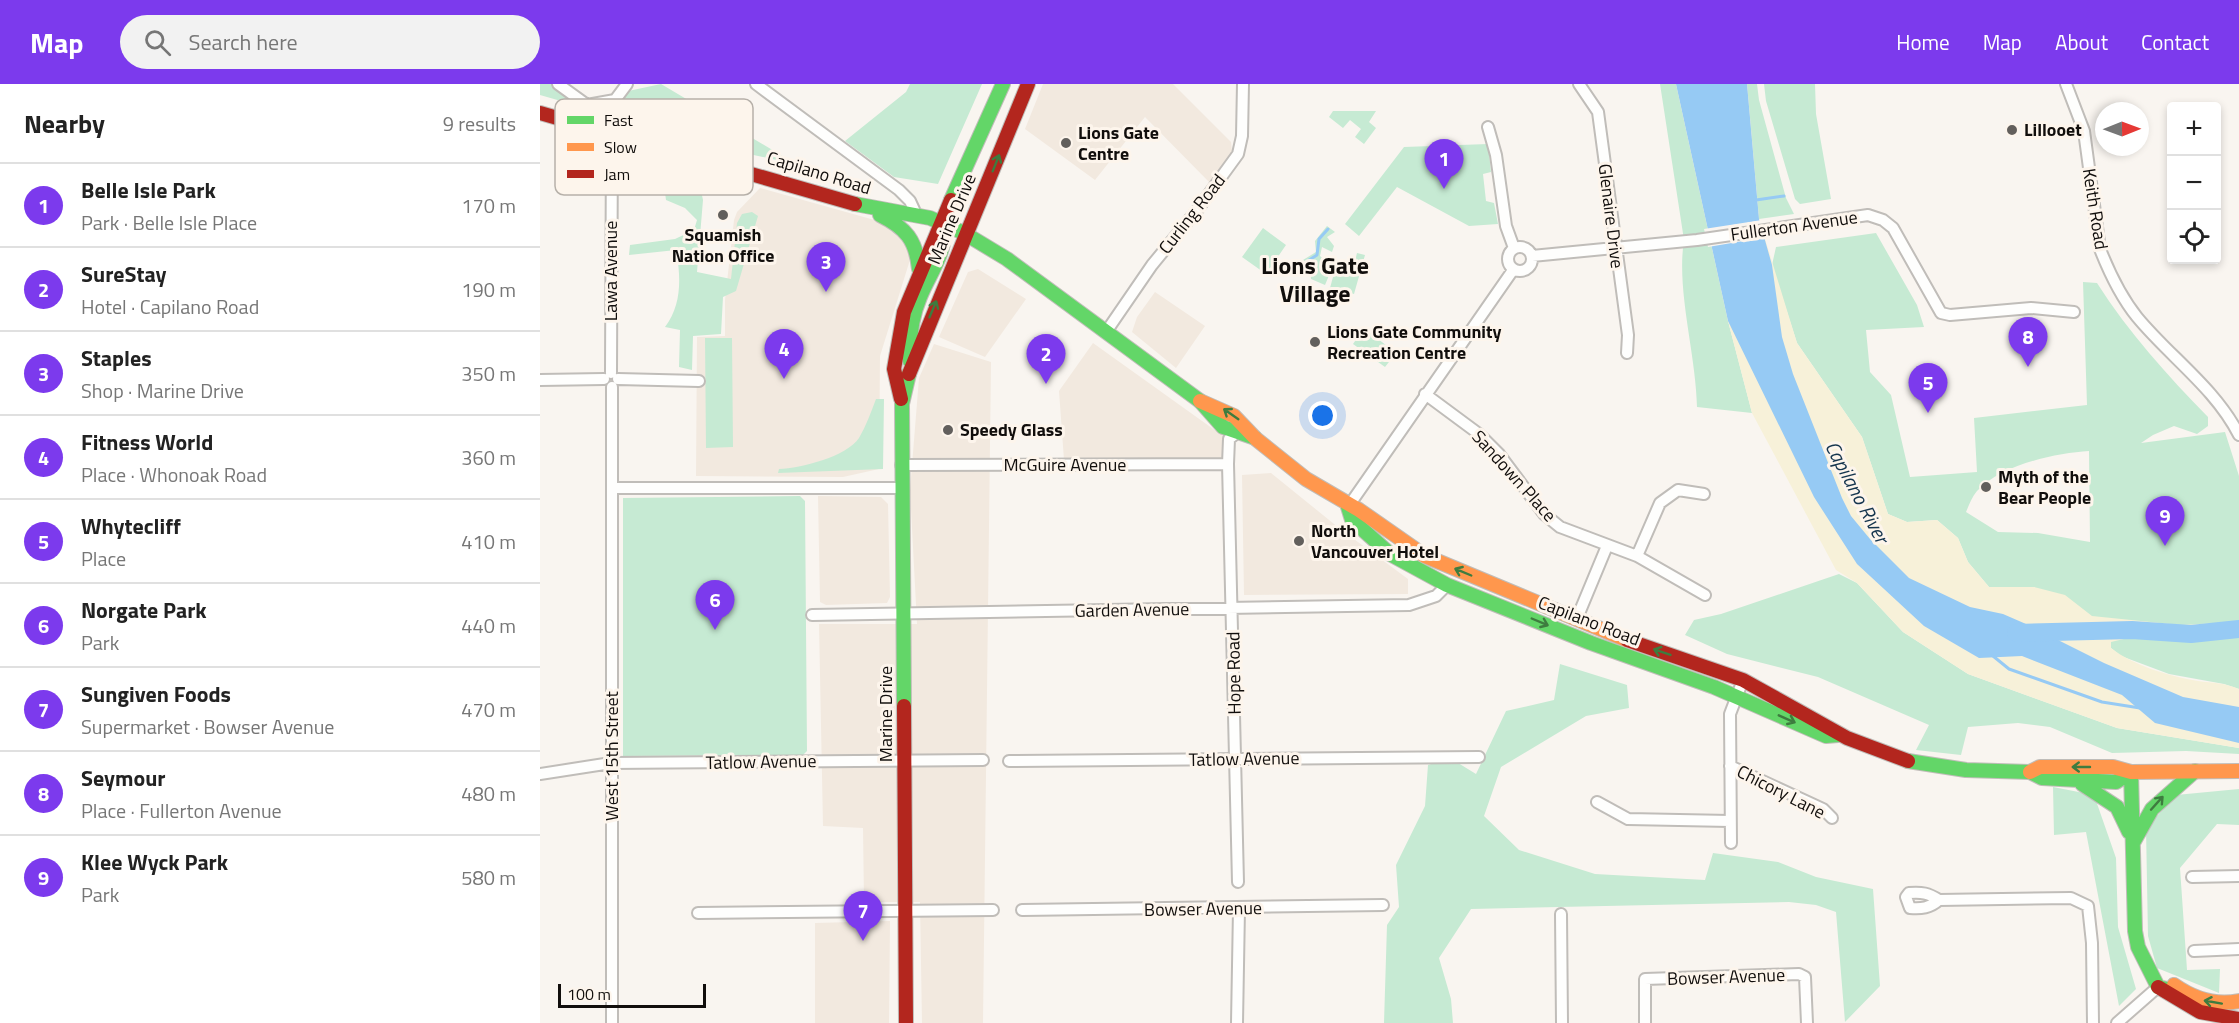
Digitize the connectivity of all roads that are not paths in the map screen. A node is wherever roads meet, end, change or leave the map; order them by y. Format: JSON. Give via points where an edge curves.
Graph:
{"nodes":[{"id":1,"x":558,"y":84,"type":"edge"},
{"id":2,"x":627,"y":84,"type":"edge"},
{"id":3,"x":756,"y":84,"type":"edge"},
{"id":4,"x":1003,"y":84,"type":"edge"},
{"id":5,"x":1028,"y":84,"type":"edge"},
{"id":6,"x":1243,"y":84,"type":"edge"},
{"id":7,"x":1579,"y":84,"type":"edge"},
{"id":8,"x":2066,"y":84,"type":"edge"},
{"id":9,"x":579,"y":99,"type":"edge"},
{"id":10,"x":616,"y":99,"type":"edge"},
{"id":11,"x":540,"y":113,"type":"edge"},
{"id":12,"x":555,"y":117,"type":"edge"},
{"id":13,"x":1488,"y":127,"type":"dead end"},
{"id":14,"x":753,"y":174,"type":"edge"},
{"id":15,"x":612,"y":195,"type":"edge"},
{"id":16,"x":862,"y":206,"type":"junction"},
{"id":17,"x":916,"y":214,"type":"junction"},
{"id":18,"x":942,"y":223,"type":"junction"},
{"id":19,"x":966,"y":234,"type":"junction"},
{"id":20,"x":1514,"y":248,"type":"junction"},
{"id":21,"x":1615,"y":248,"type":"junction"},
{"id":22,"x":1532,"y":256,"type":"junction"},
{"id":23,"x":1513,"y":270,"type":"junction"},
{"id":24,"x":919,"y":273,"type":"junction"},
{"id":25,"x":2074,"y":312,"type":"dead end"},
{"id":26,"x":1106,"y":332,"type":"junction"},
{"id":27,"x":1627,"y":353,"type":"dead end"},
{"id":28,"x":911,"y":363,"type":"junction"},
{"id":29,"x":540,"y":380,"type":"edge"},
{"id":30,"x":611,"y":380,"type":"junction"},
{"id":31,"x":699,"y":381,"type":"dead end"},
{"id":32,"x":1425,"y":394,"type":"junction"},
{"id":33,"x":1200,"y":401,"type":"junction"},
{"id":34,"x":902,"y":404,"type":"junction"},
{"id":35,"x":1234,"y":435,"type":"junction"},
{"id":36,"x":2239,"y":435,"type":"edge"},
{"id":37,"x":1255,"y":438,"type":"junction"},
{"id":38,"x":1228,"y":464,"type":"junction"},
{"id":39,"x":902,"y":465,"type":"junction"},
{"id":40,"x":613,"y":488,"type":"junction"},
{"id":41,"x":902,"y":488,"type":"junction"},
{"id":42,"x":1704,"y":494,"type":"dead end"},
{"id":43,"x":1348,"y":507,"type":"junction"},
{"id":44,"x":1607,"y":546,"type":"junction"},
{"id":45,"x":1637,"y":556,"type":"junction"},
{"id":46,"x":1447,"y":585,"type":"junction"},
{"id":47,"x":1706,"y":595,"type":"dead end"},
{"id":48,"x":1535,"y":604,"type":"junction"},
{"id":49,"x":1233,"y":608,"type":"junction"},
{"id":50,"x":1580,"y":611,"type":"dead end"},
{"id":51,"x":904,"y":613,"type":"junction"},
{"id":52,"x":812,"y":615,"type":"dead end"},
{"id":53,"x":1743,"y":680,"type":"junction"},
{"id":54,"x":1738,"y":697,"type":"junction"},
{"id":55,"x":1838,"y":735,"type":"junction"},
{"id":56,"x":1479,"y":757,"type":"dead end"},
{"id":57,"x":1236,"y":759,"type":"junction"},
{"id":58,"x":983,"y":760,"type":"dead end"},
{"id":59,"x":904,"y":761,"type":"junction"},
{"id":60,"x":1009,"y":761,"type":"dead end"},
{"id":61,"x":611,"y":763,"type":"junction"},
{"id":62,"x":1730,"y":766,"type":"junction"},
{"id":63,"x":2195,"y":771,"type":"junction"},
{"id":64,"x":2239,"y":771,"type":"edge"},
{"id":65,"x":2030,"y":772,"type":"junction"},
{"id":66,"x":2131,"y":772,"type":"junction"},
{"id":67,"x":540,"y":774,"type":"edge"},
{"id":68,"x":2076,"y":781,"type":"junction"},
{"id":69,"x":1597,"y":802,"type":"dead end"},
{"id":70,"x":1832,"y":818,"type":"dead end"},
{"id":71,"x":1731,"y":821,"type":"junction"},
{"id":72,"x":1731,"y":843,"type":"dead end"},
{"id":73,"x":2133,"y":846,"type":"junction"},
{"id":74,"x":2239,"y":876,"type":"edge"},
{"id":75,"x":2192,"y":877,"type":"dead end"},
{"id":76,"x":1238,"y":882,"type":"dead end"},
{"id":77,"x":1939,"y":900,"type":"dead end"},
{"id":78,"x":1383,"y":905,"type":"dead end"},
{"id":79,"x":1239,"y":909,"type":"junction"},
{"id":80,"x":906,"y":910,"type":"junction"},
{"id":81,"x":993,"y":910,"type":"dead end"},
{"id":82,"x":1022,"y":910,"type":"dead end"},
{"id":83,"x":698,"y":913,"type":"dead end"},
{"id":84,"x":1561,"y":914,"type":"dead end"},
{"id":85,"x":2239,"y":950,"type":"edge"},
{"id":86,"x":2194,"y":951,"type":"dead end"},
{"id":87,"x":2147,"y":962,"type":"junction"},
{"id":88,"x":2158,"y":987,"type":"junction"},
{"id":89,"x":2188,"y":995,"type":"junction"},
{"id":90,"x":2239,"y":1001,"type":"edge"},
{"id":91,"x":2239,"y":1019,"type":"edge"},
{"id":92,"x":612,"y":1023,"type":"edge"},
{"id":93,"x":906,"y":1023,"type":"edge"},
{"id":94,"x":1237,"y":1023,"type":"edge"},
{"id":95,"x":1562,"y":1023,"type":"edge"},
{"id":96,"x":1645,"y":1023,"type":"edge"},
{"id":97,"x":1807,"y":1023,"type":"edge"},
{"id":98,"x":2093,"y":1023,"type":"edge"},
{"id":99,"x":2117,"y":1023,"type":"edge"}],
"edges":[{"from":1,"to":9,"type":"street"},
{"from":2,"to":10,"type":"street"},
{"from":3,"to":17,"type":"street","via":[[899,190]]},
{"from":4,"to":18,"type":"main road","name":"Marine Drive"},
{"from":19,"to":5,"type":"main road","name":"Marine Drive","one_way":true},
{"from":6,"to":26,"type":"street","name":"Curling Road","via":[[1243,127],[1238,154]]},
{"from":7,"to":21,"type":"street","name":"Glenaire Drive","via":[[1598,112]]},
{"from":8,"to":36,"type":"street","name":"Keith Road","via":[[2084,131],[2100,249],[2106,266],[2137,316],[2218,403]]},
{"from":11,"to":12,"type":"main road","name":"Capilano Road"},
{"from":13,"to":20,"type":"street","via":[[1506,226]]},
{"from":14,"to":16,"type":"main road","name":"Capilano Road"},
{"from":15,"to":30,"type":"street","name":"Lawa Avenue"},
{"from":16,"to":17,"type":"main road","name":"Capilano Road"},
{"from":16,"to":24,"type":"main road","via":[[898,223],[912,236],[918,247]]},
{"from":17,"to":18,"type":"main road","name":"Capilano Road"},
{"from":18,"to":19,"type":"main road","name":"Capilano Road"},
{"from":18,"to":24,"type":"main road","name":"Marine Drive"},
{"from":18,"to":28,"type":"main road","via":[[942,247],[919,298],[910,332]]},
{"from":19,"to":26,"type":"main road","name":"Capilano Road"},
{"from":28,"to":19,"type":"main road","name":"Marine Drive","one_way":true},
{"from":20,"to":22,"type":"street","via":[[1525,248]]},
{"from":20,"to":23,"type":"street","via":[[1507,257]]},
{"from":21,"to":22,"type":"street","name":"Fullerton Avenue"},
{"from":21,"to":25,"type":"street","name":"Fullerton Avenue","via":[[1868,215],[1888,223],[1941,313],[2031,308]]},
{"from":21,"to":27,"type":"street","name":"Glenaire Drive","via":[[1628,335]]},
{"from":22,"to":23,"type":"street","via":[[1526,270]]},
{"from":23,"to":32,"type":"street"},
{"from":24,"to":34,"type":"main road","name":"Marine Drive","via":[[904,312],[894,369]]},
{"from":26,"to":33,"type":"main road","name":"Capilano Road"},
{"from":28,"to":34,"type":"main road","name":"Marine Drive"},
{"from":29,"to":30,"type":"street"},
{"from":30,"to":31,"type":"street"},
{"from":30,"to":40,"type":"street","name":"Lawa Avenue"},
{"from":32,"to":43,"type":"street"},
{"from":32,"to":44,"type":"street","name":"Sandown Place","via":[[1499,454],[1544,514],[1560,527]]},
{"from":33,"to":35,"type":"main road","name":"Capilano Road","via":[[1210,418]]},
{"from":37,"to":33,"type":"main road","name":"Capilano Road","one_way":true,"via":[[1244,424],[1217,405]]},
{"from":34,"to":39,"type":"main road","name":"Marine Drive"},
{"from":35,"to":37,"type":"main road"},
{"from":35,"to":38,"type":"street","name":"Hope Road","via":[[1229,439]]},
{"from":37,"to":43,"type":"main road","name":"Capilano Road"},
{"from":38,"to":39,"type":"street","name":"McGuire Avenue"},
{"from":38,"to":49,"type":"street","name":"Hope Road"},
{"from":39,"to":41,"type":"main road","name":"Marine Drive"},
{"from":40,"to":41,"type":"street"},
{"from":40,"to":61,"type":"street","name":"West 15th Street"},
{"from":41,"to":51,"type":"main road","name":"Marine Drive"},
{"from":42,"to":45,"type":"street","via":[[1678,490],[1660,503]]},
{"from":43,"to":46,"type":"main road","name":"Capilano Road","via":[[1352,520],[1390,554]]},
{"from":48,"to":43,"type":"main road","name":"Capilano Road","one_way":true,"via":[[1425,556],[1359,510]]},
{"from":44,"to":45,"type":"street","name":"Sandown Place"},
{"from":44,"to":50,"type":"street"},
{"from":45,"to":47,"type":"street","name":"Sandown Place"},
{"from":46,"to":48,"type":"main road","via":[[1457,583],[1521,605]]},
{"from":46,"to":49,"type":"street","name":"Garden Avenue","via":[[1436,596],[1409,605]]},
{"from":46,"to":54,"type":"main road","name":"Capilano Road","one_way":true},
{"from":53,"to":48,"type":"main road","name":"Capilano Road","one_way":true,"via":[[1597,630]]},
{"from":49,"to":51,"type":"street","name":"Garden Avenue"},
{"from":49,"to":57,"type":"street","name":"Hope Road"},
{"from":51,"to":52,"type":"street","name":"Garden Avenue"},
{"from":51,"to":59,"type":"main road","name":"Marine Drive"},
{"from":53,"to":54,"type":"street"},
{"from":53,"to":55,"type":"main road","name":"Capilano Road","via":[[1830,726]]},
{"from":54,"to":55,"type":"main road","name":"Capilano Road","one_way":true,"via":[[1826,736]]},
{"from":54,"to":62,"type":"street","via":[[1730,714]]},
{"from":55,"to":65,"type":"main road","name":"Capilano Road","via":[[1899,761],[1929,768]]},
{"from":56,"to":57,"type":"street","name":"Tatlow Avenue"},
{"from":57,"to":60,"type":"street","name":"Tatlow Avenue"},
{"from":57,"to":76,"type":"street","name":"Hope Road"},
{"from":58,"to":59,"type":"street","name":"Tatlow Avenue"},
{"from":59,"to":61,"type":"street","name":"Tatlow Avenue"},
{"from":59,"to":80,"type":"main road","name":"Marine Drive"},
{"from":61,"to":67,"type":"street","name":"Tatlow Avenue"},
{"from":61,"to":92,"type":"street","name":"West 15th Street"},
{"from":62,"to":70,"type":"street","name":"Chicory Lane","via":[[1824,809]]},
{"from":62,"to":71,"type":"street"},
{"from":63,"to":64,"type":"main road","name":"Capilano Road"},
{"from":63,"to":66,"type":"main road","name":"Capilano Road"},
{"from":73,"to":63,"type":"main road","one_way":true,"via":[[2161,797]]},
{"from":66,"to":65,"type":"main road","name":"Capilano Road","one_way":true,"via":[[2113,767],[2040,767]]},
{"from":65,"to":68,"type":"main road","name":"Capilano Road","via":[[2042,778]]},
{"from":66,"to":68,"type":"main road","name":"Capilano Road","via":[[2116,782]]},
{"from":66,"to":73,"type":"main road"},
{"from":68,"to":73,"type":"main road","via":[[2112,799],[2124,818]]},
{"from":69,"to":71,"type":"street","via":[[1628,819]]},
{"from":71,"to":72,"type":"street"},
{"from":73,"to":87,"type":"main road","via":[[2135,932]]},
{"from":74,"to":75,"type":"street"},
{"from":77,"to":98,"type":"street","via":[[2071,898],[2088,906]]},
{"from":78,"to":79,"type":"street","name":"Bowser Avenue"},
{"from":79,"to":82,"type":"street","name":"Bowser Avenue"},
{"from":79,"to":94,"type":"street"},
{"from":80,"to":81,"type":"street"},
{"from":80,"to":83,"type":"street"},
{"from":80,"to":93,"type":"main road","name":"Marine Drive"},
{"from":84,"to":95,"type":"street"},
{"from":85,"to":86,"type":"street"},
{"from":87,"to":88,"type":"main road"},
{"from":87,"to":89,"type":"main road"},
{"from":88,"to":89,"type":"main road"},
{"from":88,"to":91,"type":"main road","via":[[2200,1012]]},
{"from":88,"to":99,"type":"street"},
{"from":90,"to":89,"type":"main road","one_way":true,"via":[[2219,1003]]},
{"from":96,"to":97,"type":"street","name":"Bowser Avenue","via":[[1645,979],[1799,974],[1805,977]]}]}
